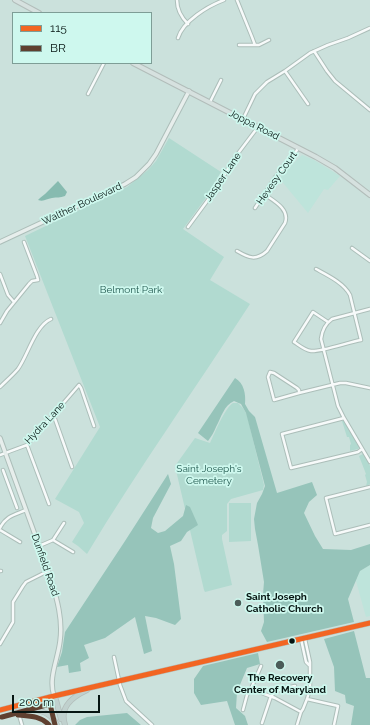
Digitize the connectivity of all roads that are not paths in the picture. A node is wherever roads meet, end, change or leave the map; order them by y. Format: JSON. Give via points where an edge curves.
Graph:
{"nodes":[{"id":1,"x":15,"y":0,"type":"edge"},
{"id":2,"x":177,"y":0,"type":"edge"},
{"id":3,"x":224,"y":0,"type":"edge"},
{"id":4,"x":238,"y":0,"type":"edge"},
{"id":5,"x":37,"y":12,"type":"edge"},
{"id":6,"x":188,"y":24,"type":"junction"},
{"id":7,"x":370,"y":28,"type":"edge"},
{"id":8,"x":178,"y":38,"type":"dead end"},
{"id":9,"x":269,"y":40,"type":"dead end"},
{"id":10,"x":239,"y":45,"type":"dead end"},
{"id":11,"x":255,"y":45,"type":"junction"},
{"id":12,"x":314,"y":51,"type":"junction"},
{"id":13,"x":103,"y":64,"type":"edge"},
{"id":14,"x":135,"y":64,"type":"edge"},
{"id":15,"x":285,"y":71,"type":"junction"},
{"id":16,"x":221,"y":80,"type":"dead end"},
{"id":17,"x":189,"y":91,"type":"junction"},
{"id":18,"x":88,"y":94,"type":"dead end"},
{"id":19,"x":210,"y":102,"type":"junction"},
{"id":20,"x":308,"y":104,"type":"dead end"},
{"id":21,"x":370,"y":110,"type":"edge"},
{"id":22,"x":243,"y":119,"type":"junction"},
{"id":23,"x":258,"y":126,"type":"junction"},
{"id":24,"x":299,"y":147,"type":"junction"},
{"id":25,"x":264,"y":194,"type":"junction"},
{"id":26,"x":370,"y":195,"type":"edge"},
{"id":27,"x":255,"y":208,"type":"dead end"},
{"id":28,"x":188,"y":227,"type":"dead end"},
{"id":29,"x":0,"y":242,"type":"edge"},
{"id":30,"x":24,"y":242,"type":"dead end"},
{"id":31,"x":352,"y":248,"type":"dead end"},
{"id":32,"x":237,"y":251,"type":"dead end"},
{"id":33,"x":370,"y":261,"type":"edge"},
{"id":34,"x":316,"y":269,"type":"dead end"},
{"id":35,"x":0,"y":274,"type":"edge"},
{"id":36,"x":14,"y":302,"type":"junction"},
{"id":37,"x":370,"y":309,"type":"edge"},
{"id":38,"x":354,"y":313,"type":"junction"},
{"id":39,"x":51,"y":319,"type":"dead end"},
{"id":40,"x":328,"y":322,"type":"junction"},
{"id":41,"x":0,"y":323,"type":"edge"},
{"id":42,"x":323,"y":349,"type":"junction"},
{"id":43,"x":333,"y":384,"type":"junction"},
{"id":44,"x":0,"y":387,"type":"edge"},
{"id":45,"x":370,"y":388,"type":"edge"},
{"id":46,"x":299,"y":393,"type":"junction"},
{"id":47,"x":53,"y":416,"type":"junction"},
{"id":48,"x":344,"y":418,"type":"junction"},
{"id":49,"x":94,"y":426,"type":"dead end"},
{"id":50,"x":0,"y":438,"type":"edge"},
{"id":51,"x":27,"y":445,"type":"junction"},
{"id":52,"x":362,"y":449,"type":"junction"},
{"id":53,"x":5,"y":453,"type":"junction"},
{"id":54,"x":0,"y":455,"type":"edge"},
{"id":55,"x":370,"y":462,"type":"edge"},
{"id":56,"x":72,"y":467,"type":"dead end"},
{"id":57,"x":3,"y":470,"type":"dead end"},
{"id":58,"x":15,"y":482,"type":"junction"},
{"id":59,"x":8,"y":484,"type":"junction"},
{"id":60,"x":370,"y":487,"type":"edge"},
{"id":61,"x":49,"y":504,"type":"dead end"},
{"id":62,"x":17,"y":508,"type":"dead end"},
{"id":63,"x":26,"y":510,"type":"junction"},
{"id":64,"x":64,"y":523,"type":"dead end"},
{"id":65,"x":370,"y":525,"type":"edge"},
{"id":66,"x":0,"y":529,"type":"edge"},
{"id":67,"x":53,"y":540,"type":"junction"},
{"id":68,"x":20,"y":542,"type":"dead end"},
{"id":69,"x":38,"y":546,"type":"junction"},
{"id":70,"x":73,"y":552,"type":"dead end"},
{"id":71,"x":48,"y":572,"type":"junction"},
{"id":72,"x":370,"y":623,"type":"edge"},
{"id":73,"x":303,"y":639,"type":"junction"},
{"id":74,"x":0,"y":644,"type":"edge"},
{"id":75,"x":114,"y":657,"type":"dead end"},
{"id":76,"x":261,"y":666,"type":"dead end"},
{"id":77,"x":119,"y":682,"type":"junction"},
{"id":78,"x":295,"y":686,"type":"dead end"},
{"id":79,"x":94,"y":687,"type":"junction"},
{"id":80,"x":251,"y":689,"type":"junction"},
{"id":81,"x":54,"y":696,"type":"junction"},
{"id":82,"x":271,"y":696,"type":"junction"},
{"id":83,"x":307,"y":699,"type":"junction"},
{"id":84,"x":17,"y":707,"type":"junction"},
{"id":85,"x":0,"y":710,"type":"edge"},
{"id":86,"x":243,"y":710,"type":"dead end"},
{"id":87,"x":300,"y":712,"type":"junction"},
{"id":88,"x":262,"y":723,"type":"dead end"},
{"id":89,"x":22,"y":725,"type":"edge"},
{"id":90,"x":57,"y":725,"type":"edge"},
{"id":91,"x":64,"y":725,"type":"edge"},
{"id":92,"x":152,"y":725,"type":"edge"},
{"id":93,"x":297,"y":725,"type":"edge"},
{"id":94,"x":334,"y":725,"type":"edge"}],
"edges":[{"from":1,"to":5,"type":"main road"},
{"from":2,"to":6,"type":"street","via":[[179,13]]},
{"from":3,"to":6,"type":"street","via":[[204,9]]},
{"from":4,"to":11,"type":"street"},
{"from":6,"to":8,"type":"street"},
{"from":7,"to":12,"type":"street"},
{"from":9,"to":11,"type":"street"},
{"from":10,"to":11,"type":"street"},
{"from":12,"to":15,"type":"street"},
{"from":12,"to":21,"type":"street","via":[[335,81]]},
{"from":13,"to":18,"type":"street"},
{"from":14,"to":17,"type":"main road","name":"Joppa Road"},
{"from":15,"to":20,"type":"street"},
{"from":15,"to":22,"type":"street","via":[[257,92]]},
{"from":16,"to":19,"type":"street"},
{"from":17,"to":19,"type":"main road","name":"Joppa Road"},
{"from":17,"to":29,"type":"street","name":"Walther Boulevard","via":[[159,149],[136,177],[110,192]]},
{"from":19,"to":22,"type":"main road","name":"Joppa Road"},
{"from":22,"to":23,"type":"main road","name":"Joppa Road"},
{"from":23,"to":24,"type":"main road","name":"Joppa Road"},
{"from":23,"to":28,"type":"street","name":"Jasper Lane"},
{"from":24,"to":25,"type":"street","name":"Hevesy Court"},
{"from":24,"to":26,"type":"main road","name":"Joppa Road","via":[[331,165]]},
{"from":25,"to":27,"type":"street","name":"Hevesy Court"},
{"from":25,"to":32,"type":"street","via":[[283,208],[285,223],[264,254],[252,258]]},
{"from":30,"to":36,"type":"street","via":[[38,280],[28,284]]},
{"from":31,"to":33,"type":"street"},
{"from":34,"to":38,"type":"street","via":[[347,290]]},
{"from":35,"to":36,"type":"street","via":[[8,295]]},
{"from":36,"to":41,"type":"street"},
{"from":37,"to":38,"type":"street"},
{"from":38,"to":40,"type":"street"},
{"from":38,"to":42,"type":"street","via":[[360,340]]},
{"from":39,"to":44,"type":"street","via":[[38,332],[18,368]]},
{"from":40,"to":42,"type":"street","via":[[322,333]]},
{"from":40,"to":42,"type":"street","via":[[313,312],[294,342],[313,351]]},
{"from":42,"to":43,"type":"street"},
{"from":43,"to":45,"type":"street","via":[[346,383]]},
{"from":43,"to":46,"type":"street"},
{"from":43,"to":48,"type":"street","via":[[336,400]]},
{"from":46,"to":46,"type":"street","via":[[274,400],[269,373],[274,373],[297,388]]},
{"from":47,"to":49,"type":"street","name":"Hydra Lane","via":[[79,385]]},
{"from":47,"to":51,"type":"street","name":"Hydra Lane"},
{"from":47,"to":56,"type":"street"},
{"from":48,"to":52,"type":"street"},
{"from":48,"to":52,"type":"street","via":[[282,434],[291,468]]},
{"from":50,"to":53,"type":"street","name":"Dunfield Road"},
{"from":51,"to":53,"type":"street","name":"Hydra Lane"},
{"from":51,"to":61,"type":"street"},
{"from":52,"to":55,"type":"street"},
{"from":53,"to":54,"type":"street","name":"Hydra Lane"},
{"from":53,"to":58,"type":"street","name":"Dunfield Road"},
{"from":57,"to":59,"type":"street"},
{"from":58,"to":59,"type":"street"},
{"from":58,"to":63,"type":"street","name":"Dunfield Road"},
{"from":59,"to":62,"type":"street"},
{"from":60,"to":65,"type":"street","via":[[326,498],[335,534]]},
{"from":63,"to":66,"type":"street","via":[[6,519]]},
{"from":63,"to":69,"type":"street","name":"Dunfield Road"},
{"from":64,"to":67,"type":"street"},
{"from":66,"to":68,"type":"street"},
{"from":67,"to":69,"type":"street"},
{"from":67,"to":70,"type":"street"},
{"from":69,"to":71,"type":"street","name":"Dunfield Road"},
{"from":71,"to":74,"type":"street","via":[[26,582],[23,586],[13,602],[13,622]]},
{"from":71,"to":81,"type":"street","name":"Dunfield Road","via":[[58,600],[60,623],[60,640],[53,673]]},
{"from":72,"to":73,"type":"highway"},
{"from":73,"to":77,"type":"highway"},
{"from":73,"to":83,"type":"street","via":[[306,662],[309,665],[310,684]]},
{"from":75,"to":77,"type":"street"},
{"from":76,"to":80,"type":"street"},
{"from":77,"to":79,"type":"highway"},
{"from":77,"to":92,"type":"street","via":[[126,701]]},
{"from":78,"to":82,"type":"street","via":[[276,691]]},
{"from":79,"to":81,"type":"highway"},
{"from":79,"to":91,"type":"highway","via":[[68,703],[63,716]]},
{"from":80,"to":82,"type":"street"},
{"from":80,"to":86,"type":"street"},
{"from":81,"to":84,"type":"highway"},
{"from":81,"to":91,"type":"highway"},
{"from":82,"to":87,"type":"street"},
{"from":82,"to":88,"type":"street"},
{"from":83,"to":87,"type":"street"},
{"from":83,"to":94,"type":"street","via":[[338,706]]},
{"from":84,"to":85,"type":"highway"},
{"from":84,"to":89,"type":"street"},
{"from":84,"to":90,"type":"highway","via":[[44,712],[52,717]]},
{"from":87,"to":93,"type":"street"}]}
